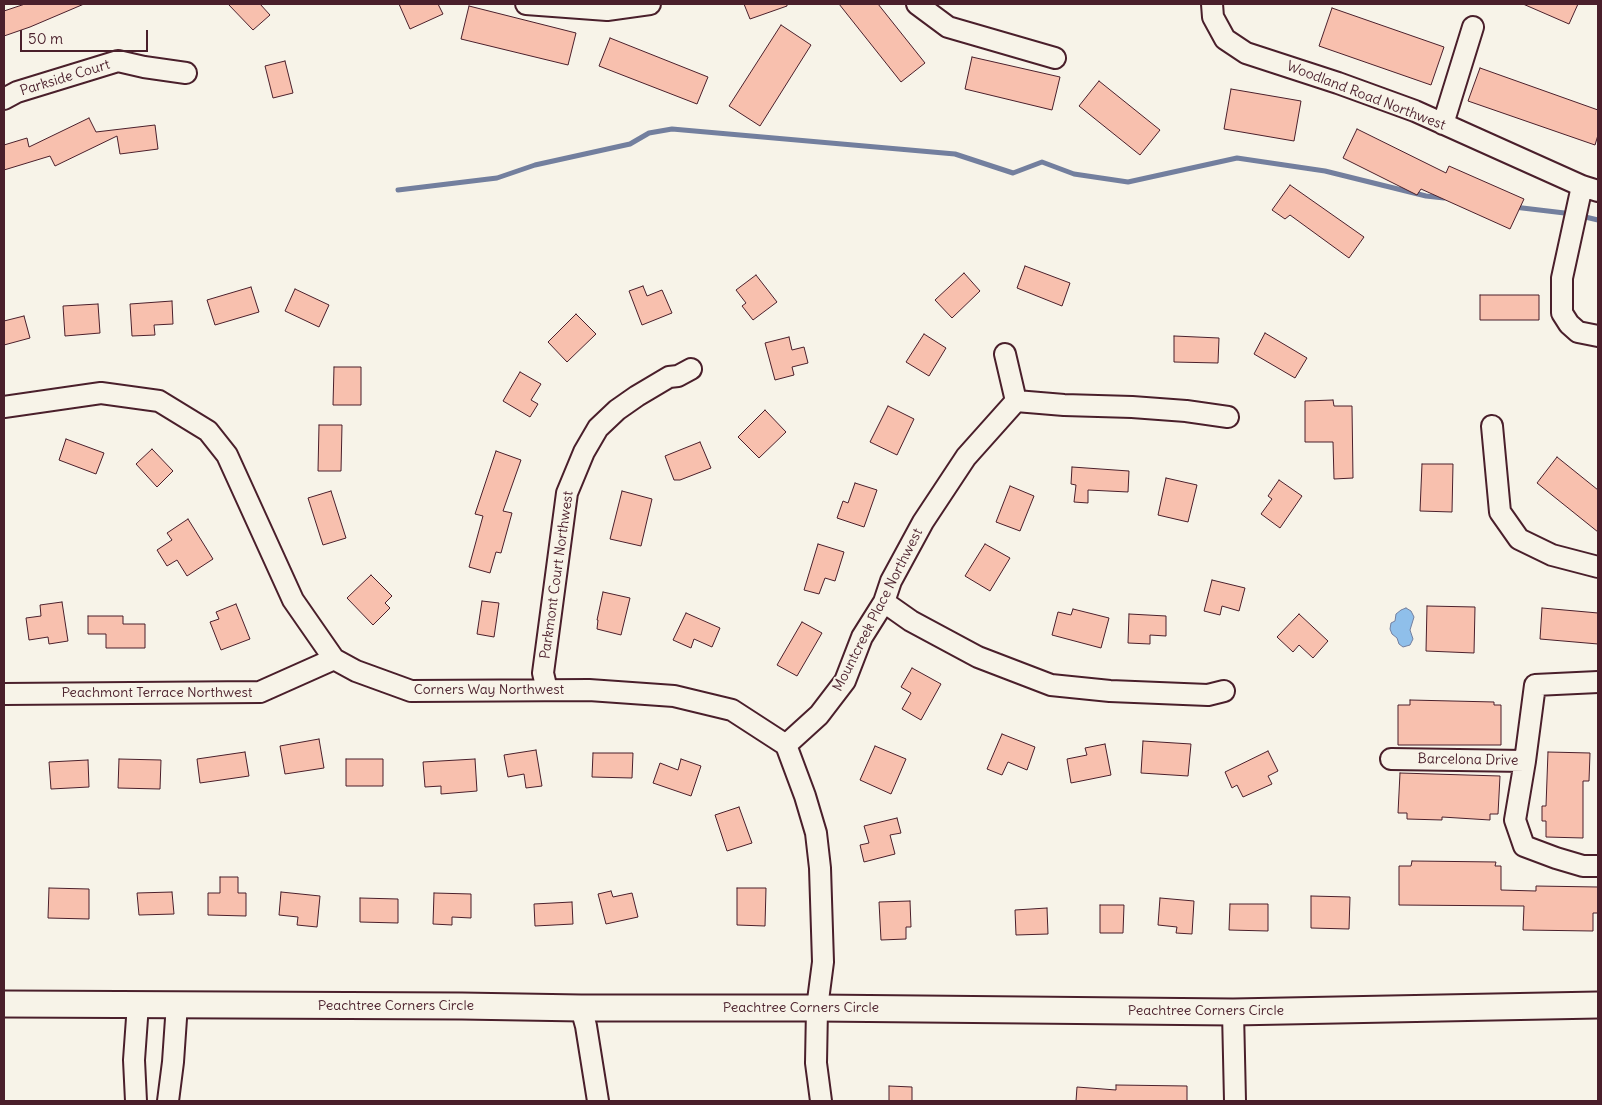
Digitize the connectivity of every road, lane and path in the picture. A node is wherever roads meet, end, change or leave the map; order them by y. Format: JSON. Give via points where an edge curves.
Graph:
{"nodes":[{"id":1,"x":526,"y":4,"type":"edge"},
{"id":2,"x":650,"y":4,"type":"edge"},
{"id":3,"x":917,"y":4,"type":"edge"},
{"id":4,"x":1212,"y":4,"type":"edge"},
{"id":5,"x":1473,"y":27,"type":"dead end"},
{"id":6,"x":1055,"y":58,"type":"dead end"},
{"id":7,"x":186,"y":73,"type":"dead end"},
{"id":8,"x":4,"y":99,"type":"edge"},
{"id":9,"x":1442,"y":124,"type":"junction"},
{"id":10,"x":1590,"y":188,"type":"edge"},
{"id":11,"x":1598,"y":336,"type":"edge"},
{"id":12,"x":1005,"y":354,"type":"dead end"},
{"id":13,"x":690,"y":369,"type":"dead end"},
{"id":14,"x":1016,"y":401,"type":"junction"},
{"id":15,"x":4,"y":407,"type":"edge"},
{"id":16,"x":1228,"y":417,"type":"dead end"},
{"id":17,"x":1492,"y":426,"type":"dead end"},
{"id":18,"x":1598,"y":567,"type":"edge"},
{"id":19,"x":884,"y":602,"type":"junction"},
{"id":20,"x":334,"y":659,"type":"junction"},
{"id":21,"x":1598,"y":682,"type":"edge"},
{"id":22,"x":547,"y":690,"type":"junction"},
{"id":23,"x":1224,"y":691,"type":"dead end"},
{"id":24,"x":4,"y":694,"type":"edge"},
{"id":25,"x":786,"y":745,"type":"junction"},
{"id":26,"x":1391,"y":759,"type":"dead end"},
{"id":27,"x":1525,"y":761,"type":"junction"},
{"id":28,"x":1598,"y":866,"type":"edge"},
{"id":29,"x":4,"y":1004,"type":"edge"},
{"id":30,"x":138,"y":1004,"type":"junction"},
{"id":31,"x":177,"y":1004,"type":"junction"},
{"id":32,"x":1598,"y":1005,"type":"edge"},
{"id":33,"x":581,"y":1008,"type":"junction"},
{"id":34,"x":816,"y":1008,"type":"junction"},
{"id":35,"x":1233,"y":1012,"type":"junction"},
{"id":36,"x":136,"y":1101,"type":"edge"},
{"id":37,"x":168,"y":1101,"type":"edge"},
{"id":38,"x":598,"y":1101,"type":"edge"},
{"id":39,"x":821,"y":1101,"type":"edge"},
{"id":40,"x":1235,"y":1101,"type":"edge"}],
"edges":[{"from":1,"to":2,"type":"street","via":[[607,10]]},
{"from":3,"to":6,"type":"street","via":[[948,27]]},
{"from":4,"to":9,"type":"street","name":"Woodland Road Northwest","via":[[1213,17],[1225,39],[1246,53],[1338,83]]},
{"from":5,"to":9,"type":"street"},
{"from":7,"to":8,"type":"street","name":"Parkside Court","via":[[118,61],[17,92]]},
{"from":9,"to":10,"type":"street","name":"Woodland Road Northwest"},
{"from":10,"to":11,"type":"street","via":[[1562,278],[1562,313],[1578,332]]},
{"from":12,"to":14,"type":"street"},
{"from":13,"to":22,"type":"street","name":"Parkmont Court Northwest","via":[[669,377],[617,410],[598,428],[584,452],[567,493],[543,673]]},
{"from":14,"to":16,"type":"street","via":[[1159,409]]},
{"from":14,"to":19,"type":"street","name":"Mountcreek Place Northwest","via":[[966,457],[924,522]]},
{"from":15,"to":20,"type":"street","name":"Corners Way Northwest","via":[[101,393],[159,401],[208,431],[227,455],[293,600]]},
{"from":17,"to":18,"type":"street","via":[[1500,512],[1520,539],[1552,555]]},
{"from":19,"to":23,"type":"street","via":[[978,657],[1051,685],[1208,696]]},
{"from":19,"to":25,"type":"street","name":"Mountcreek Place Northwest","via":[[862,637],[845,681],[819,715]]},
{"from":20,"to":22,"type":"street","name":"Corners Way Northwest","via":[[356,671],[411,691]]},
{"from":20,"to":24,"type":"street","name":"Peachmont Terrace Northwest","via":[[260,692]]},
{"from":21,"to":27,"type":"street","name":"Barcelona Drive","via":[[1535,685]]},
{"from":22,"to":25,"type":"street","name":"Corners Way Northwest","via":[[674,696],[732,710]]},
{"from":25,"to":34,"type":"street","via":[[816,833],[820,868],[823,962]]},
{"from":26,"to":27,"type":"street","name":"Barcelona Drive"},
{"from":27,"to":28,"type":"street","via":[[1515,820],[1524,846],[1584,866]]},
{"from":29,"to":30,"type":"street","name":"Peachtree Corners Circle"},
{"from":30,"to":31,"type":"street","name":"Peachtree Corners Circle"},
{"from":30,"to":36,"type":"street","via":[[134,1060]]},
{"from":31,"to":33,"type":"street","name":"Peachtree Corners Circle"},
{"from":31,"to":37,"type":"street"},
{"from":32,"to":35,"type":"street","name":"Peachtree Corners Circle"},
{"from":33,"to":34,"type":"street","name":"Peachtree Corners Circle"},
{"from":33,"to":38,"type":"street"},
{"from":34,"to":35,"type":"street","name":"Peachtree Corners Circle"},
{"from":34,"to":39,"type":"street","via":[[816,1063]]},
{"from":35,"to":40,"type":"street"}]}
